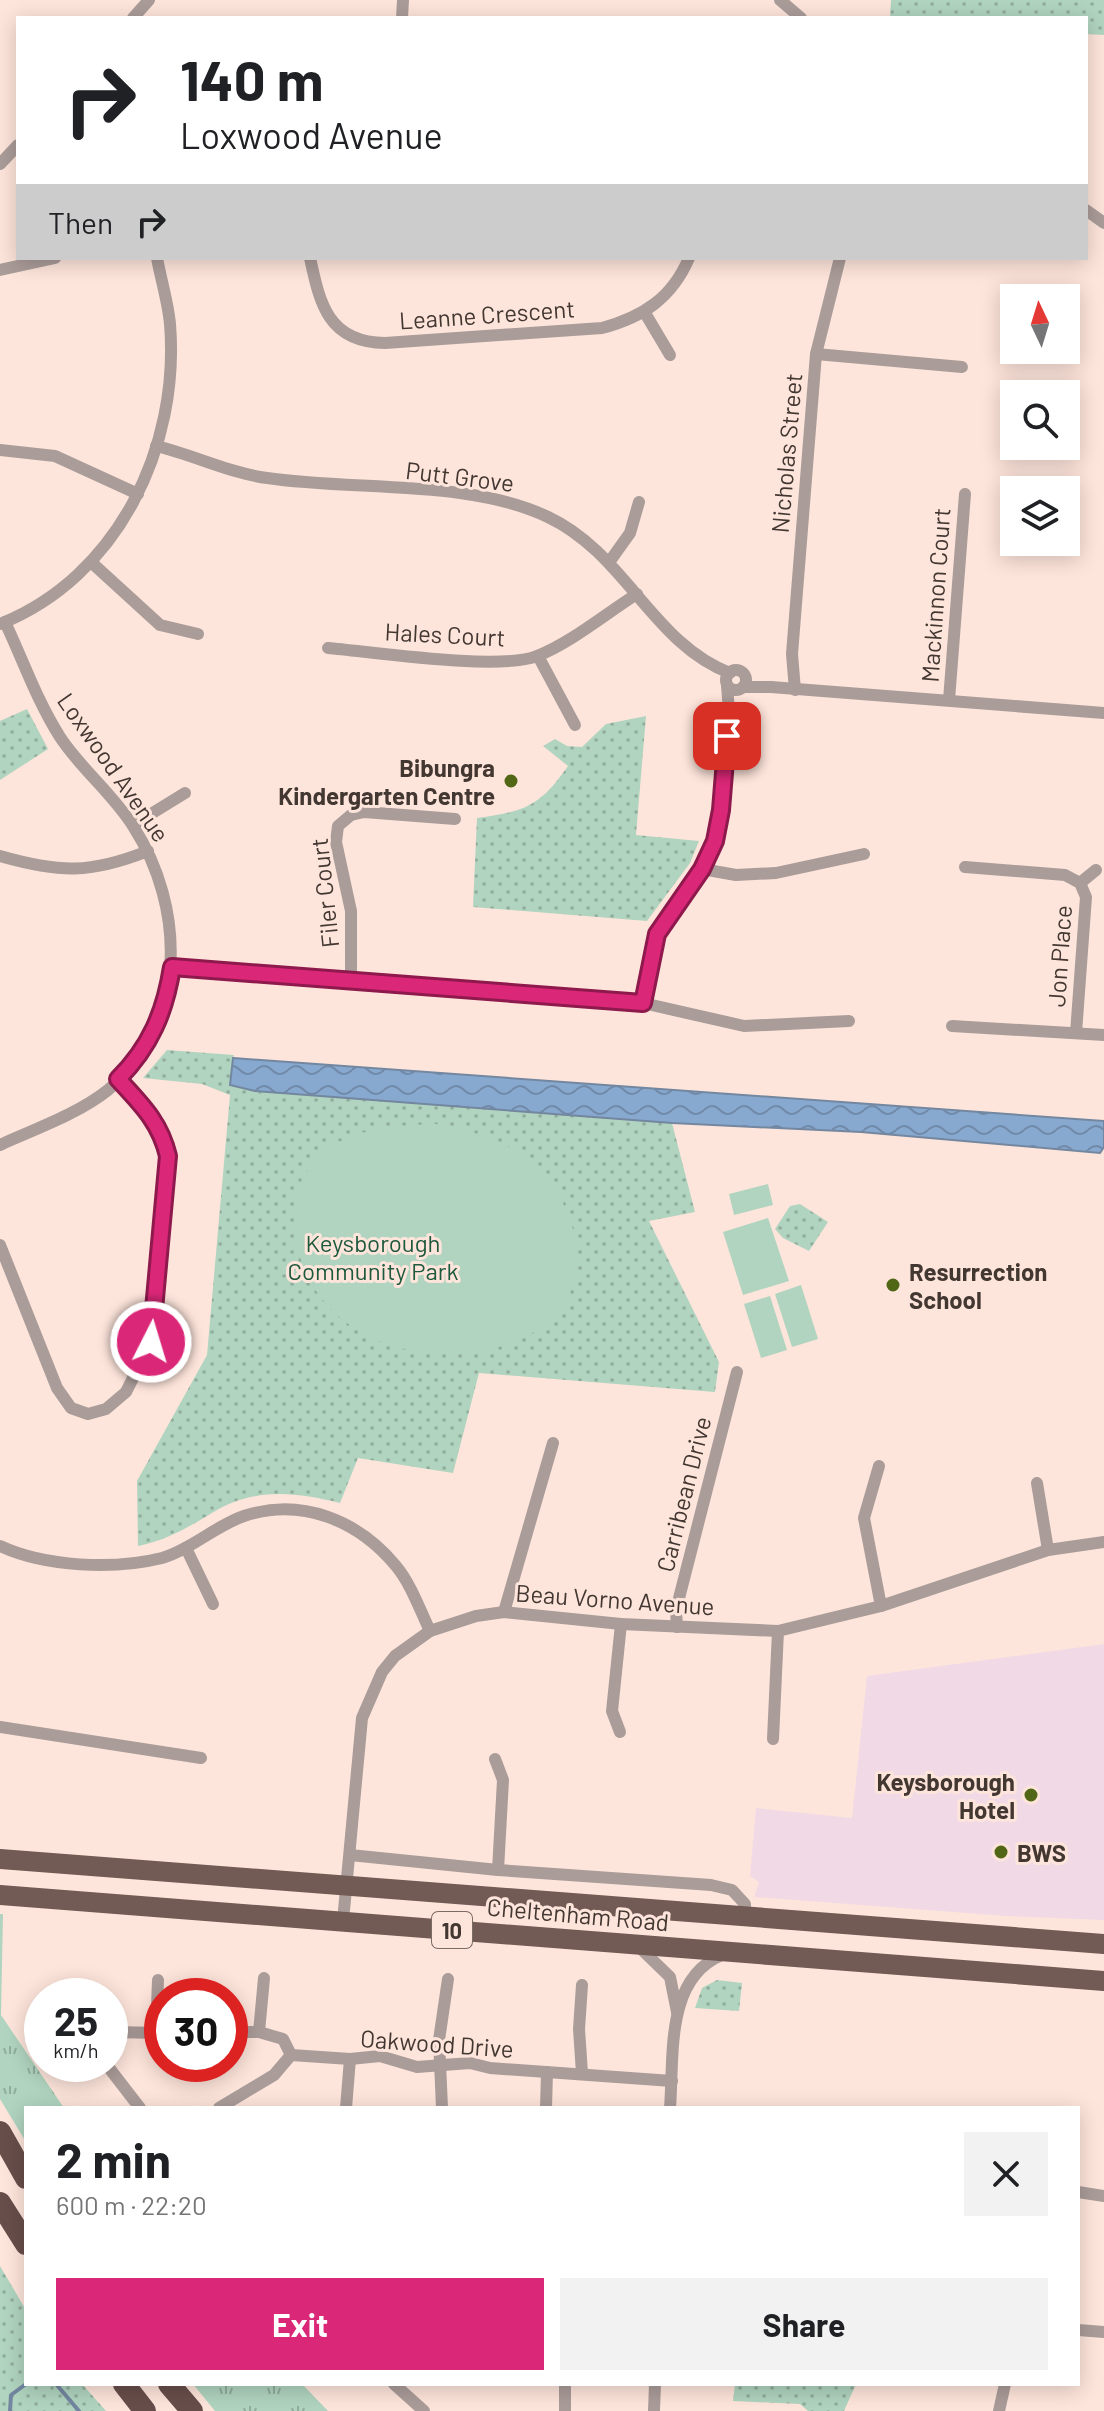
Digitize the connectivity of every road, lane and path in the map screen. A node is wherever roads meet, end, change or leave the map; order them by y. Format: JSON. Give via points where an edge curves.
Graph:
{"nodes":[{"id":1,"x":149,"y":0,"type":"edge"},
{"id":2,"x":780,"y":0,"type":"edge"},
{"id":3,"x":799,"y":9,"type":"edge"},
{"id":4,"x":135,"y":16,"type":"edge"},
{"id":5,"x":16,"y":147,"type":"edge"},
{"id":6,"x":0,"y":164,"type":"edge"},
{"id":7,"x":46,"y":260,"type":"edge"},
{"id":8,"x":157,"y":260,"type":"edge"},
{"id":9,"x":310,"y":260,"type":"edge"},
{"id":10,"x":688,"y":260,"type":"edge"},
{"id":11,"x":840,"y":260,"type":"edge"},
{"id":12,"x":0,"y":270,"type":"edge"},
{"id":13,"x":645,"y":313,"type":"junction"},
{"id":14,"x":816,"y":354,"type":"junction"},
{"id":15,"x":670,"y":355,"type":"dead end"},
{"id":16,"x":962,"y":367,"type":"dead end"},
{"id":17,"x":158,"y":440,"type":"junction"},
{"id":18,"x":0,"y":450,"type":"edge"},
{"id":19,"x":138,"y":494,"type":"junction"},
{"id":20,"x":965,"y":494,"type":"dead end"},
{"id":21,"x":639,"y":502,"type":"dead end"},
{"id":22,"x":610,"y":561,"type":"junction"},
{"id":23,"x":91,"y":562,"type":"junction"},
{"id":24,"x":637,"y":594,"type":"junction"},
{"id":25,"x":2,"y":623,"type":"edge"},
{"id":26,"x":198,"y":634,"type":"dead end"},
{"id":27,"x":328,"y":648,"type":"dead end"},
{"id":28,"x":538,"y":656,"type":"junction"},
{"id":29,"x":734,"y":682,"type":"junction"},
{"id":30,"x":783,"y":688,"type":"junction"},
{"id":31,"x":949,"y":700,"type":"junction"},
{"id":32,"x":1104,"y":713,"type":"edge"},
{"id":33,"x":575,"y":725,"type":"dead end"},
{"id":34,"x":185,"y":793,"type":"dead end"},
{"id":35,"x":455,"y":819,"type":"dead end"},
{"id":36,"x":133,"y":825,"type":"junction"},
{"id":37,"x":148,"y":851,"type":"junction"},
{"id":38,"x":864,"y":854,"type":"dead end"},
{"id":39,"x":0,"y":856,"type":"edge"},
{"id":40,"x":965,"y":867,"type":"dead end"},
{"id":41,"x":702,"y":869,"type":"junction"},
{"id":42,"x":1096,"y":870,"type":"dead end"},
{"id":43,"x":1080,"y":883,"type":"junction"},
{"id":44,"x":172,"y":967,"type":"junction"},
{"id":45,"x":351,"y":981,"type":"junction"},
{"id":46,"x":643,"y":1003,"type":"junction"},
{"id":47,"x":849,"y":1021,"type":"dead end"},
{"id":48,"x":952,"y":1026,"type":"dead end"},
{"id":49,"x":1076,"y":1033,"type":"junction"},
{"id":50,"x":1104,"y":1035,"type":"edge"},
{"id":51,"x":118,"y":1079,"type":"junction"},
{"id":52,"x":0,"y":1145,"type":"edge"},
{"id":53,"x":0,"y":1245,"type":"edge"},
{"id":54,"x":737,"y":1372,"type":"dead end"},
{"id":55,"x":553,"y":1443,"type":"dead end"},
{"id":56,"x":879,"y":1466,"type":"dead end"},
{"id":57,"x":1037,"y":1483,"type":"dead end"},
{"id":58,"x":1104,"y":1542,"type":"edge"},
{"id":59,"x":0,"y":1546,"type":"edge"},
{"id":60,"x":186,"y":1548,"type":"junction"},
{"id":61,"x":1048,"y":1550,"type":"junction"},
{"id":62,"x":213,"y":1604,"type":"dead end"},
{"id":63,"x":881,"y":1606,"type":"junction"},
{"id":64,"x":504,"y":1612,"type":"junction"},
{"id":65,"x":621,"y":1624,"type":"junction"},
{"id":66,"x":677,"y":1627,"type":"junction"},
{"id":67,"x":430,"y":1631,"type":"junction"},
{"id":68,"x":778,"y":1631,"type":"junction"},
{"id":69,"x":0,"y":1727,"type":"edge"},
{"id":70,"x":620,"y":1732,"type":"dead end"},
{"id":71,"x":773,"y":1739,"type":"dead end"},
{"id":72,"x":201,"y":1758,"type":"dead end"},
{"id":73,"x":495,"y":1759,"type":"dead end"},
{"id":74,"x":350,"y":1855,"type":"junction"},
{"id":75,"x":0,"y":1859,"type":"edge"},
{"id":76,"x":498,"y":1870,"type":"junction"},
{"id":77,"x":347,"y":1884,"type":"junction"},
{"id":78,"x":0,"y":1895,"type":"edge"},
{"id":79,"x":745,"y":1917,"type":"junction"},
{"id":80,"x":343,"y":1921,"type":"junction"},
{"id":81,"x":1104,"y":1935,"type":"edge"},
{"id":82,"x":1079,"y":1942,"type":"junction"},
{"id":83,"x":1104,"y":1944,"type":"edge"},
{"id":84,"x":637,"y":1945,"type":"junction"},
{"id":85,"x":726,"y":1953,"type":"junction"},
{"id":86,"x":264,"y":1978,"type":"dead end"},
{"id":87,"x":448,"y":1979,"type":"dead end"},
{"id":88,"x":1104,"y":1981,"type":"edge"},
{"id":89,"x":582,"y":1985,"type":"dead end"},
{"id":90,"x":677,"y":2015,"type":"junction"},
{"id":91,"x":248,"y":2032,"type":"edge"},
{"id":92,"x":259,"y":2032,"type":"junction"},
{"id":93,"x":291,"y":2055,"type":"junction"},
{"id":94,"x":350,"y":2059,"type":"junction"},
{"id":95,"x":442,"y":2066,"type":"junction"},
{"id":96,"x":547,"y":2072,"type":"junction"},
{"id":97,"x":582,"y":2073,"type":"junction"},
{"id":98,"x":672,"y":2081,"type":"junction"},
{"id":99,"x":120,"y":2082,"type":"edge"},
{"id":100,"x":138,"y":2106,"type":"edge"},
{"id":101,"x":222,"y":2106,"type":"edge"},
{"id":102,"x":346,"y":2106,"type":"edge"},
{"id":103,"x":442,"y":2106,"type":"edge"},
{"id":104,"x":546,"y":2106,"type":"edge"},
{"id":105,"x":670,"y":2106,"type":"edge"},
{"id":106,"x":0,"y":2132,"type":"edge"},
{"id":107,"x":24,"y":2174,"type":"edge"},
{"id":108,"x":1080,"y":2192,"type":"edge"},
{"id":109,"x":1104,"y":2196,"type":"edge"},
{"id":110,"x":0,"y":2203,"type":"edge"},
{"id":111,"x":24,"y":2241,"type":"edge"},
{"id":112,"x":1080,"y":2330,"type":"edge"},
{"id":113,"x":1104,"y":2332,"type":"edge"},
{"id":114,"x":126,"y":2386,"type":"edge"},
{"id":115,"x":171,"y":2386,"type":"edge"},
{"id":116,"x":396,"y":2386,"type":"edge"},
{"id":117,"x":565,"y":2386,"type":"edge"},
{"id":118,"x":655,"y":2386,"type":"edge"},
{"id":119,"x":1005,"y":2386,"type":"edge"},
{"id":120,"x":145,"y":2411,"type":"edge"},
{"id":121,"x":192,"y":2411,"type":"edge"},
{"id":122,"x":424,"y":2411,"type":"edge"},
{"id":123,"x":565,"y":2411,"type":"edge"},
{"id":124,"x":654,"y":2411,"type":"edge"},
{"id":125,"x":999,"y":2411,"type":"edge"}],
"edges":[{"from":1,"to":4,"type":"street"},
{"from":2,"to":3,"type":"street"},
{"from":5,"to":6,"type":"street"},
{"from":7,"to":12,"type":"street"},
{"from":8,"to":17,"type":"street","via":[[170,327]]},
{"from":9,"to":13,"type":"street","name":"Leanne Crescent","via":[[328,317],[341,330],[371,342],[602,328]]},
{"from":10,"to":13,"type":"street","name":"Leanne Crescent","via":[[670,291]]},
{"from":11,"to":14,"type":"street","name":"Nicholas Street"},
{"from":13,"to":15,"type":"street"},
{"from":14,"to":16,"type":"street"},
{"from":14,"to":30,"type":"street","name":"Nicholas Street","via":[[792,654]]},
{"from":17,"to":19,"type":"street"},
{"from":17,"to":22,"type":"street","name":"Putt Grove","via":[[266,478],[505,500],[561,523]]},
{"from":18,"to":19,"type":"street","via":[[55,456]]},
{"from":19,"to":23,"type":"street"},
{"from":20,"to":31,"type":"street","name":"Mackinnon Court"},
{"from":21,"to":22,"type":"street","via":[[630,533]]},
{"from":22,"to":24,"type":"street","name":"Putt Grove"},
{"from":23,"to":25,"type":"street","via":[[57,592]]},
{"from":23,"to":26,"type":"street","via":[[160,625]]},
{"from":24,"to":28,"type":"street","name":"Hales Court"},
{"from":24,"to":29,"type":"street","name":"Putt Grove","via":[[660,622]]},
{"from":25,"to":36,"type":"street","name":"Loxwood Avenue","via":[[60,737]]},
{"from":27,"to":28,"type":"street","name":"Hales Court","via":[[492,661]]},
{"from":28,"to":33,"type":"street"},
{"from":29,"to":30,"type":"street","name":"Putt Grove"},
{"from":29,"to":41,"type":"street","via":[[719,826]]},
{"from":30,"to":31,"type":"street","name":"Putt Grove"},
{"from":31,"to":32,"type":"street","name":"Putt Grove"},
{"from":34,"to":36,"type":"street"},
{"from":35,"to":45,"type":"street","name":"Filer Court","via":[[364,812],[338,826],[336,842],[351,911]]},
{"from":36,"to":37,"type":"street","name":"Loxwood Avenue"},
{"from":37,"to":39,"type":"street","via":[[104,867],[75,870],[42,868]]},
{"from":37,"to":44,"type":"street","name":"Loxwood Avenue","via":[[169,915]]},
{"from":38,"to":41,"type":"street","via":[[776,873],[736,875]]},
{"from":40,"to":43,"type":"street","name":"Jon Place","via":[[1065,875]]},
{"from":41,"to":46,"type":"street","via":[[657,934]]},
{"from":42,"to":43,"type":"street","name":"Jon Place"},
{"from":43,"to":49,"type":"street","name":"Jon Place","via":[[1086,897]]},
{"from":44,"to":45,"type":"street"},
{"from":44,"to":51,"type":"street","name":"Loxwood Avenue","via":[[158,1024]]},
{"from":45,"to":46,"type":"street"},
{"from":46,"to":47,"type":"street","via":[[744,1026]]},
{"from":48,"to":49,"type":"street"},
{"from":49,"to":50,"type":"street"},
{"from":51,"to":52,"type":"street","name":"Loxwood Avenue","via":[[77,1108]]},
{"from":51,"to":53,"type":"street","via":[[149,1111],[168,1156],[151,1342],[126,1392],[106,1409],[88,1414],[71,1408],[57,1388]]},
{"from":54,"to":66,"type":"street","name":"Carribean Drive","via":[[676,1610]]},
{"from":55,"to":64,"type":"street"},
{"from":56,"to":63,"type":"street","via":[[864,1518]]},
{"from":57,"to":61,"type":"street"},
{"from":58,"to":61,"type":"street","name":"Beau Vorno Avenue"},
{"from":59,"to":60,"type":"street","via":[[27,1556],[106,1564],[141,1562]]},
{"from":60,"to":62,"type":"street"},
{"from":60,"to":67,"type":"street","via":[[241,1517],[266,1510],[321,1513],[350,1526],[397,1567]]},
{"from":61,"to":63,"type":"street","name":"Beau Vorno Avenue"},
{"from":63,"to":68,"type":"street","name":"Beau Vorno Avenue"},
{"from":64,"to":65,"type":"street","name":"Beau Vorno Avenue"},
{"from":64,"to":67,"type":"street","name":"Beau Vorno Avenue"},
{"from":65,"to":66,"type":"street","name":"Beau Vorno Avenue"},
{"from":65,"to":70,"type":"street","via":[[612,1711]]},
{"from":66,"to":68,"type":"street","name":"Beau Vorno Avenue"},
{"from":67,"to":74,"type":"street","name":"Beau Vorno Avenue","via":[[395,1656],[370,1694],[358,1749]]},
{"from":68,"to":71,"type":"street"},
{"from":69,"to":72,"type":"street"},
{"from":73,"to":76,"type":"street","via":[[503,1780]]},
{"from":74,"to":76,"type":"street","name":"Cheltenham Road"},
{"from":74,"to":77,"type":"street","name":"Beau Vorno Avenue"},
{"from":75,"to":77,"type":"main road","name":"Cheltenham Road","number":"10"},
{"from":76,"to":79,"type":"street","name":"Cheltenham Road","via":[[711,1885],[734,1892],[745,1904]]},
{"from":77,"to":79,"type":"main road","name":"Cheltenham Road","number":"10"},
{"from":77,"to":80,"type":"street","name":"Beau Vorno Avenue"},
{"from":78,"to":80,"type":"main road","name":"Cheltenham Road","number":"10"},
{"from":79,"to":82,"type":"main road","name":"Cheltenham Road","number":"10"},
{"from":80,"to":84,"type":"main road","name":"Cheltenham Road","number":"10"},
{"from":81,"to":82,"type":"main road"},
{"from":82,"to":83,"type":"main road","name":"Cheltenham Road","number":"10"},
{"from":84,"to":85,"type":"main road","name":"Cheltenham Road","number":"10"},
{"from":84,"to":90,"type":"street","via":[[670,1977]]},
{"from":85,"to":88,"type":"main road","name":"Cheltenham Road","number":"10"},
{"from":85,"to":90,"type":"street","via":[[697,1969]]},
{"from":86,"to":92,"type":"street"},
{"from":87,"to":95,"type":"street","via":[[439,2040]]},
{"from":89,"to":97,"type":"street"},
{"from":90,"to":98,"type":"street"},
{"from":91,"to":92,"type":"street"},
{"from":92,"to":93,"type":"street","via":[[283,2039]]},
{"from":93,"to":94,"type":"street","name":"Oakwood Drive"},
{"from":93,"to":101,"type":"street","via":[[274,2075]]},
{"from":94,"to":95,"type":"street","name":"Oakwood Drive","via":[[380,2056],[417,2067]]},
{"from":94,"to":102,"type":"street"},
{"from":95,"to":96,"type":"street","name":"Oakwood Drive","via":[[470,2063]]},
{"from":95,"to":103,"type":"street"},
{"from":96,"to":97,"type":"street","name":"Oakwood Drive"},
{"from":96,"to":104,"type":"street"},
{"from":97,"to":98,"type":"street","name":"Oakwood Drive"},
{"from":98,"to":105,"type":"street"},
{"from":99,"to":100,"type":"street"},
{"from":106,"to":107,"type":"highway"},
{"from":108,"to":109,"type":"street"},
{"from":110,"to":111,"type":"highway"},
{"from":112,"to":113,"type":"street"},
{"from":114,"to":120,"type":"highway"},
{"from":115,"to":121,"type":"highway"},
{"from":116,"to":122,"type":"street"},
{"from":117,"to":123,"type":"street"},
{"from":118,"to":124,"type":"street"},
{"from":119,"to":125,"type":"street"}]}
